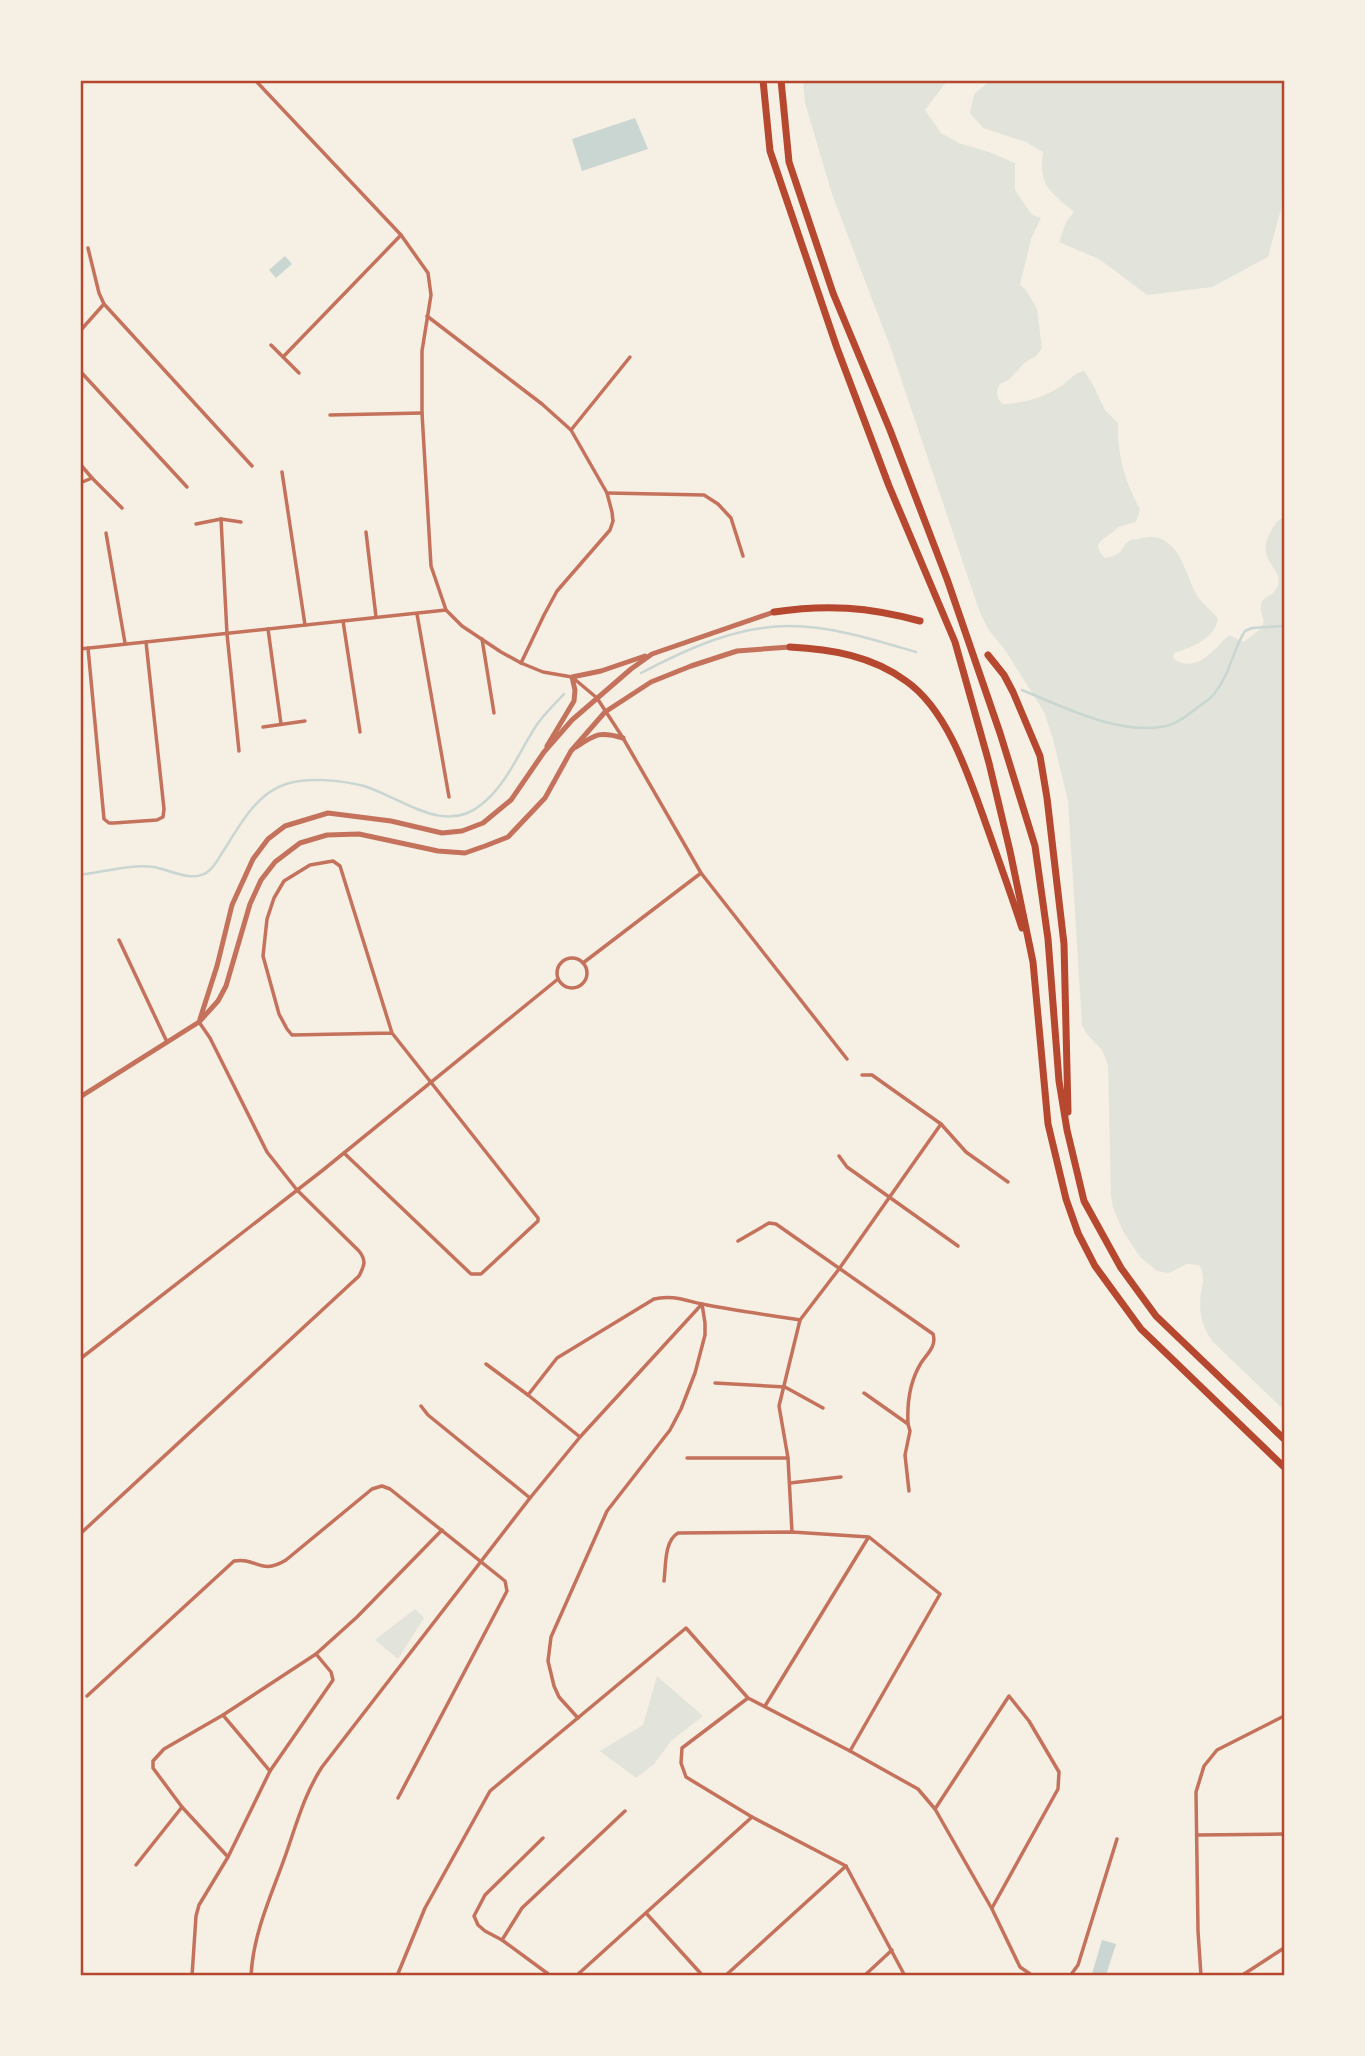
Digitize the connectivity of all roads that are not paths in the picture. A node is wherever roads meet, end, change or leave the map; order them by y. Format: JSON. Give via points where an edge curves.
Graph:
{"nodes":[{"id":1,"x":255,"y":80,"type":"edge"},
{"id":2,"x":762,"y":80,"type":"edge"},
{"id":3,"x":780,"y":80,"type":"edge"},
{"id":4,"x":401,"y":235,"type":"junction"},
{"id":5,"x":88,"y":248,"type":"dead end"},
{"id":6,"x":104,"y":304,"type":"junction"},
{"id":7,"x":427,"y":316,"type":"junction"},
{"id":8,"x":80,"y":331,"type":"edge"},
{"id":9,"x":271,"y":345,"type":"dead end"},
{"id":10,"x":283,"y":357,"type":"junction"},
{"id":11,"x":630,"y":357,"type":"dead end"},
{"id":12,"x":80,"y":371,"type":"edge"},
{"id":13,"x":299,"y":373,"type":"dead end"},
{"id":14,"x":422,"y":414,"type":"junction"},
{"id":15,"x":330,"y":415,"type":"dead end"},
{"id":16,"x":571,"y":430,"type":"junction"},
{"id":17,"x":80,"y":464,"type":"edge"},
{"id":18,"x":253,"y":466,"type":"dead end"},
{"id":19,"x":282,"y":472,"type":"dead end"},
{"id":20,"x":92,"y":478,"type":"junction"},
{"id":21,"x":80,"y":483,"type":"edge"},
{"id":22,"x":187,"y":487,"type":"dead end"},
{"id":23,"x":607,"y":493,"type":"junction"},
{"id":24,"x":122,"y":508,"type":"dead end"},
{"id":25,"x":221,"y":519,"type":"junction"},
{"id":26,"x":241,"y":522,"type":"dead end"},
{"id":27,"x":196,"y":524,"type":"dead end"},
{"id":28,"x":366,"y":532,"type":"dead end"},
{"id":29,"x":106,"y":533,"type":"dead end"},
{"id":30,"x":743,"y":556,"type":"dead end"},
{"id":31,"x":446,"y":610,"type":"junction"},
{"id":32,"x":774,"y":612,"type":"joint"},
{"id":33,"x":417,"y":614,"type":"junction"},
{"id":34,"x":376,"y":618,"type":"junction"},
{"id":35,"x":342,"y":621,"type":"junction"},
{"id":36,"x":920,"y":621,"type":"dead end"},
{"id":37,"x":305,"y":625,"type":"junction"},
{"id":38,"x":268,"y":629,"type":"junction"},
{"id":39,"x":227,"y":634,"type":"junction"},
{"id":40,"x":482,"y":639,"type":"junction"},
{"id":41,"x":146,"y":642,"type":"junction"},
{"id":42,"x":125,"y":643,"type":"junction"},
{"id":43,"x":88,"y":648,"type":"junction"},
{"id":44,"x":790,"y":648,"type":"joint"},
{"id":45,"x":80,"y":649,"type":"edge"},
{"id":46,"x":652,"y":654,"type":"junction"},
{"id":47,"x":988,"y":655,"type":"dead end"},
{"id":48,"x":521,"y":663,"type":"junction"},
{"id":49,"x":572,"y":677,"type":"junction"},
{"id":50,"x":597,"y":698,"type":"junction"},
{"id":51,"x":494,"y":712,"type":"dead end"},
{"id":52,"x":605,"y":712,"type":"junction"},
{"id":53,"x":305,"y":721,"type":"dead end"},
{"id":54,"x":281,"y":724,"type":"junction"},
{"id":55,"x":263,"y":727,"type":"dead end"},
{"id":56,"x":360,"y":732,"type":"dead end"},
{"id":57,"x":623,"y":738,"type":"junction"},
{"id":58,"x":239,"y":751,"type":"dead end"},
{"id":59,"x":571,"y":751,"type":"junction"},
{"id":60,"x":544,"y":752,"type":"junction"},
{"id":61,"x":449,"y":797,"type":"dead end"},
{"id":62,"x":701,"y":873,"type":"junction"},
{"id":63,"x":119,"y":940,"type":"dead end"},
{"id":64,"x":1033,"y":962,"type":"junction"},
{"id":65,"x":583,"y":963,"type":"junction"},
{"id":66,"x":558,"y":979,"type":"junction"},
{"id":67,"x":199,"y":1022,"type":"junction"},
{"id":68,"x":392,"y":1034,"type":"junction"},
{"id":69,"x":167,"y":1042,"type":"junction"},
{"id":70,"x":847,"y":1059,"type":"dead end"},
{"id":71,"x":862,"y":1075,"type":"dead end"},
{"id":72,"x":430,"y":1083,"type":"junction"},
{"id":73,"x":80,"y":1097,"type":"edge"},
{"id":74,"x":941,"y":1124,"type":"junction"},
{"id":75,"x":1067,"y":1130,"type":"junction"},
{"id":76,"x":344,"y":1153,"type":"junction"},
{"id":77,"x":839,"y":1156,"type":"dead end"},
{"id":78,"x":1008,"y":1182,"type":"dead end"},
{"id":79,"x":297,"y":1190,"type":"junction"},
{"id":80,"x":889,"y":1197,"type":"junction"},
{"id":81,"x":738,"y":1241,"type":"dead end"},
{"id":82,"x":958,"y":1246,"type":"dead end"},
{"id":83,"x":839,"y":1269,"type":"junction"},
{"id":84,"x":702,"y":1304,"type":"junction"},
{"id":85,"x":800,"y":1320,"type":"junction"},
{"id":86,"x":80,"y":1359,"type":"edge"},
{"id":87,"x":486,"y":1364,"type":"dead end"},
{"id":88,"x":715,"y":1383,"type":"dead end"},
{"id":89,"x":785,"y":1387,"type":"junction"},
{"id":90,"x":864,"y":1393,"type":"dead end"},
{"id":91,"x":528,"y":1395,"type":"junction"},
{"id":92,"x":421,"y":1406,"type":"dead end"},
{"id":93,"x":823,"y":1408,"type":"dead end"},
{"id":94,"x":908,"y":1424,"type":"junction"},
{"id":95,"x":580,"y":1437,"type":"junction"},
{"id":96,"x":1284,"y":1438,"type":"edge"},
{"id":97,"x":687,"y":1458,"type":"dead end"},
{"id":98,"x":788,"y":1458,"type":"junction"},
{"id":99,"x":1284,"y":1467,"type":"edge"},
{"id":100,"x":841,"y":1477,"type":"dead end"},
{"id":101,"x":790,"y":1483,"type":"junction"},
{"id":102,"x":909,"y":1490,"type":"dead end"},
{"id":103,"x":530,"y":1498,"type":"junction"},
{"id":104,"x":442,"y":1530,"type":"junction"},
{"id":105,"x":792,"y":1532,"type":"junction"},
{"id":106,"x":80,"y":1534,"type":"edge"},
{"id":107,"x":869,"y":1537,"type":"junction"},
{"id":108,"x":482,"y":1562,"type":"junction"},
{"id":109,"x":664,"y":1581,"type":"dead end"},
{"id":110,"x":316,"y":1654,"type":"junction"},
{"id":111,"x":87,"y":1696,"type":"dead end"},
{"id":112,"x":748,"y":1698,"type":"junction"},
{"id":113,"x":765,"y":1706,"type":"junction"},
{"id":114,"x":223,"y":1714,"type":"junction"},
{"id":115,"x":1284,"y":1716,"type":"edge"},
{"id":116,"x":578,"y":1718,"type":"junction"},
{"id":117,"x":850,"y":1751,"type":"junction"},
{"id":118,"x":270,"y":1771,"type":"junction"},
{"id":119,"x":398,"y":1798,"type":"dead end"},
{"id":120,"x":182,"y":1807,"type":"junction"},
{"id":121,"x":935,"y":1809,"type":"junction"},
{"id":122,"x":625,"y":1811,"type":"dead end"},
{"id":123,"x":752,"y":1817,"type":"junction"},
{"id":124,"x":1284,"y":1834,"type":"edge"},
{"id":125,"x":1197,"y":1835,"type":"junction"},
{"id":126,"x":543,"y":1838,"type":"dead end"},
{"id":127,"x":1117,"y":1839,"type":"dead end"},
{"id":128,"x":228,"y":1857,"type":"junction"},
{"id":129,"x":136,"y":1865,"type":"dead end"},
{"id":130,"x":846,"y":1866,"type":"junction"},
{"id":131,"x":992,"y":1909,"type":"junction"},
{"id":132,"x":646,"y":1913,"type":"junction"},
{"id":133,"x":502,"y":1940,"type":"junction"},
{"id":134,"x":1284,"y":1948,"type":"edge"},
{"id":135,"x":892,"y":1950,"type":"junction"},
{"id":136,"x":192,"y":1976,"type":"edge"},
{"id":137,"x":251,"y":1976,"type":"edge"},
{"id":138,"x":397,"y":1976,"type":"edge"},
{"id":139,"x":551,"y":1976,"type":"edge"},
{"id":140,"x":576,"y":1976,"type":"edge"},
{"id":141,"x":704,"y":1976,"type":"edge"},
{"id":142,"x":725,"y":1976,"type":"edge"},
{"id":143,"x":864,"y":1976,"type":"edge"},
{"id":144,"x":905,"y":1976,"type":"edge"},
{"id":145,"x":1033,"y":1976,"type":"edge"},
{"id":146,"x":1070,"y":1976,"type":"edge"},
{"id":147,"x":1201,"y":1976,"type":"edge"},
{"id":148,"x":1241,"y":1976,"type":"edge"}],
"edges":[{"from":1,"to":4,"type":"street"},
{"from":2,"to":64,"type":"highway","via":[[768,144],[837,348],[888,486],[955,642],[989,763]]},
{"from":3,"to":75,"type":"highway","via":[[789,162],[833,293],[947,579],[1035,846]]},
{"from":4,"to":7,"type":"street","via":[[428,273],[431,295]]},
{"from":4,"to":10,"type":"street"},
{"from":5,"to":6,"type":"street"},
{"from":6,"to":8,"type":"street"},
{"from":6,"to":18,"type":"street"},
{"from":7,"to":14,"type":"street"},
{"from":7,"to":16,"type":"street"},
{"from":9,"to":10,"type":"street"},
{"from":10,"to":13,"type":"street"},
{"from":11,"to":16,"type":"street"},
{"from":12,"to":22,"type":"street"},
{"from":14,"to":15,"type":"street"},
{"from":14,"to":31,"type":"street","via":[[431,566]]},
{"from":16,"to":23,"type":"street"},
{"from":17,"to":20,"type":"street"},
{"from":19,"to":37,"type":"street"},
{"from":20,"to":21,"type":"street"},
{"from":20,"to":24,"type":"street"},
{"from":23,"to":30,"type":"street","via":[[704,495],[732,518]]},
{"from":23,"to":48,"type":"street","via":[[613,521],[610,530],[558,592]]},
{"from":25,"to":26,"type":"street"},
{"from":25,"to":27,"type":"street"},
{"from":25,"to":39,"type":"street"},
{"from":28,"to":34,"type":"street"},
{"from":29,"to":42,"type":"street"},
{"from":31,"to":33,"type":"street"},
{"from":31,"to":40,"type":"street"},
{"from":32,"to":36,"type":"highway","via":[[852,608]]},
{"from":32,"to":46,"type":"street"},
{"from":33,"to":34,"type":"street"},
{"from":33,"to":61,"type":"street"},
{"from":34,"to":35,"type":"street"},
{"from":35,"to":37,"type":"street"},
{"from":35,"to":56,"type":"street"},
{"from":37,"to":38,"type":"street"},
{"from":38,"to":39,"type":"street"},
{"from":38,"to":54,"type":"street"},
{"from":39,"to":41,"type":"street"},
{"from":39,"to":58,"type":"street"},
{"from":40,"to":48,"type":"street"},
{"from":40,"to":51,"type":"street"},
{"from":41,"to":42,"type":"street"},
{"from":41,"to":43,"type":"street","via":[[164,809],[157,820],[114,823],[104,819]]},
{"from":42,"to":43,"type":"street"},
{"from":43,"to":45,"type":"street"},
{"from":44,"to":52,"type":"street","via":[[737,651],[691,666],[651,682]]},
{"from":44,"to":64,"type":"highway","via":[[845,653],[906,680],[924,697],[973,786]]},
{"from":46,"to":49,"type":"street"},
{"from":46,"to":50,"type":"street"},
{"from":47,"to":75,"type":"highway","via":[[1013,692],[1040,756],[1047,798],[1063,944]]},
{"from":48,"to":49,"type":"street"},
{"from":49,"to":50,"type":"street"},
{"from":49,"to":60,"type":"street","via":[[575,701]]},
{"from":50,"to":52,"type":"street"},
{"from":50,"to":60,"type":"street"},
{"from":52,"to":57,"type":"street"},
{"from":52,"to":59,"type":"street"},
{"from":53,"to":54,"type":"street"},
{"from":54,"to":55,"type":"street"},
{"from":57,"to":59,"type":"street","via":[[600,733]]},
{"from":57,"to":62,"type":"street"},
{"from":59,"to":67,"type":"street","via":[[545,798],[508,837],[465,853],[359,834],[327,835],[300,843],[261,880],[226,986]]},
{"from":60,"to":67,"type":"street","via":[[511,800],[483,823],[462,831],[442,833],[328,813],[285,826],[268,839],[253,859],[232,905]]},
{"from":62,"to":65,"type":"street"},
{"from":62,"to":70,"type":"street"},
{"from":63,"to":69,"type":"street"},
{"from":64,"to":99,"type":"highway","via":[[1048,1124],[1078,1233],[1095,1266],[1141,1329]]},
{"from":65,"to":66,"type":"street","via":[[566,959],[557,970]]},
{"from":65,"to":66,"type":"street","via":[[586,976],[578,986],[565,986]]},
{"from":66,"to":72,"type":"street"},
{"from":67,"to":69,"type":"street"},
{"from":67,"to":79,"type":"street","via":[[267,1152]]},
{"from":68,"to":68,"type":"street","via":[[340,866],[332,860],[310,865],[284,881],[267,919],[263,956],[286,1029],[292,1035]]},
{"from":68,"to":72,"type":"street"},
{"from":69,"to":73,"type":"street"},
{"from":71,"to":74,"type":"street","via":[[872,1075]]},
{"from":72,"to":76,"type":"street"},
{"from":72,"to":76,"type":"street","via":[[538,1218],[481,1274],[471,1274]]},
{"from":74,"to":78,"type":"street","via":[[966,1152]]},
{"from":74,"to":80,"type":"street"},
{"from":75,"to":96,"type":"highway","via":[[1084,1201],[1121,1268],[1156,1316]]},
{"from":76,"to":79,"type":"street"},
{"from":77,"to":80,"type":"street","via":[[846,1167]]},
{"from":79,"to":86,"type":"street"},
{"from":79,"to":106,"type":"street","via":[[364,1257],[359,1276]]},
{"from":80,"to":82,"type":"street"},
{"from":80,"to":83,"type":"street"},
{"from":81,"to":83,"type":"street","via":[[772,1222]]},
{"from":83,"to":85,"type":"street"},
{"from":83,"to":94,"type":"street","via":[[934,1337],[934,1345],[913,1379]]},
{"from":84,"to":85,"type":"street"},
{"from":84,"to":91,"type":"street","via":[[673,1297],[654,1299],[557,1358]]},
{"from":84,"to":95,"type":"street"},
{"from":84,"to":116,"type":"street","via":[[705,1335],[681,1409],[607,1511],[551,1637],[548,1661],[554,1686]]},
{"from":85,"to":89,"type":"street"},
{"from":87,"to":91,"type":"street"},
{"from":88,"to":89,"type":"street"},
{"from":89,"to":93,"type":"street"},
{"from":89,"to":98,"type":"street","via":[[779,1406]]},
{"from":90,"to":94,"type":"street"},
{"from":91,"to":95,"type":"street"},
{"from":92,"to":103,"type":"street"},
{"from":94,"to":102,"type":"street"},
{"from":95,"to":103,"type":"street"},
{"from":97,"to":98,"type":"street"},
{"from":98,"to":101,"type":"street"},
{"from":100,"to":101,"type":"street"},
{"from":101,"to":105,"type":"street"},
{"from":103,"to":108,"type":"street"},
{"from":104,"to":108,"type":"street"},
{"from":104,"to":110,"type":"street"},
{"from":104,"to":111,"type":"street","via":[[390,1489],[376,1487],[276,1566],[240,1560],[228,1565]]},
{"from":105,"to":107,"type":"street"},
{"from":105,"to":109,"type":"street","via":[[678,1533],[669,1544]]},
{"from":107,"to":113,"type":"street"},
{"from":107,"to":117,"type":"street","via":[[940,1594]]},
{"from":108,"to":119,"type":"street","via":[[505,1581],[506,1591]]},
{"from":108,"to":137,"type":"street","via":[[315,1777],[266,1905]]},
{"from":110,"to":114,"type":"street"},
{"from":110,"to":118,"type":"street","via":[[333,1680]]},
{"from":112,"to":113,"type":"street"},
{"from":112,"to":116,"type":"street","via":[[687,1628]]},
{"from":112,"to":123,"type":"street","via":[[682,1748],[681,1763],[686,1777]]},
{"from":113,"to":117,"type":"street"},
{"from":114,"to":118,"type":"street"},
{"from":114,"to":120,"type":"street","via":[[164,1749],[153,1761],[153,1768]]},
{"from":115,"to":125,"type":"street","via":[[1217,1750],[1204,1766],[1196,1792]]},
{"from":116,"to":138,"type":"street","via":[[486,1796],[425,1908]]},
{"from":117,"to":121,"type":"street","via":[[919,1789]]},
{"from":118,"to":128,"type":"street"},
{"from":120,"to":128,"type":"street"},
{"from":120,"to":129,"type":"street"},
{"from":121,"to":131,"type":"street"},
{"from":121,"to":131,"type":"street","via":[[1009,1696],[1059,1772],[1058,1789]]},
{"from":122,"to":133,"type":"street","via":[[522,1908]]},
{"from":123,"to":130,"type":"street"},
{"from":123,"to":132,"type":"street"},
{"from":124,"to":125,"type":"street"},
{"from":125,"to":147,"type":"street"},
{"from":126,"to":133,"type":"street","via":[[478,1906],[474,1916],[478,1925]]},
{"from":127,"to":146,"type":"street","via":[[1078,1965]]},
{"from":128,"to":136,"type":"street","via":[[199,1905]]},
{"from":130,"to":135,"type":"street"},
{"from":130,"to":142,"type":"street"},
{"from":131,"to":145,"type":"street","via":[[1020,1968]]},
{"from":132,"to":140,"type":"street"},
{"from":132,"to":141,"type":"street"},
{"from":133,"to":139,"type":"street"},
{"from":134,"to":148,"type":"street"},
{"from":135,"to":143,"type":"street"},
{"from":135,"to":144,"type":"street"}]}
